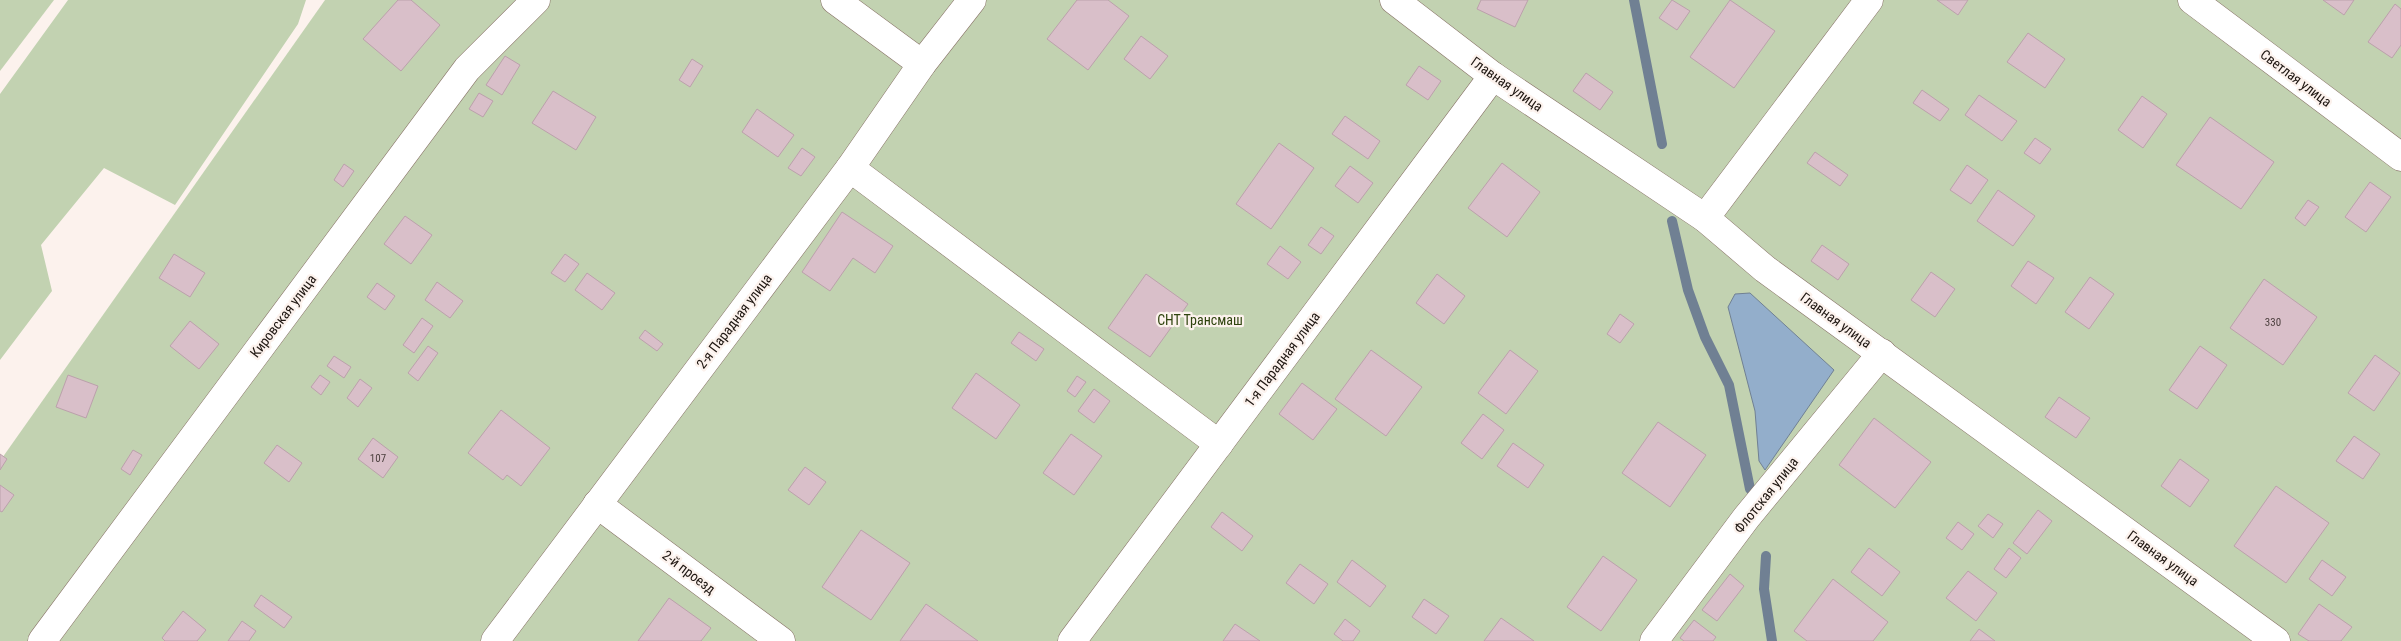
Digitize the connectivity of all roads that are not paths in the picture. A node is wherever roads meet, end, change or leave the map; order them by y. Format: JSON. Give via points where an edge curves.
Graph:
{"nodes":[{"id":1,"x":536,"y":0,"type":"edge"},
{"id":2,"x":835,"y":0,"type":"edge"},
{"id":3,"x":972,"y":0,"type":"edge"},
{"id":4,"x":1394,"y":0,"type":"edge"},
{"id":5,"x":1869,"y":0,"type":"edge"},
{"id":6,"x":2192,"y":0,"type":"edge"},
{"id":7,"x":922,"y":64,"type":"junction"},
{"id":8,"x":1493,"y":76,"type":"junction"},
{"id":9,"x":2401,"y":157,"type":"edge"},
{"id":10,"x":850,"y":168,"type":"junction"},
{"id":11,"x":1705,"y":218,"type":"junction"},
{"id":12,"x":1882,"y":353,"type":"junction"},
{"id":13,"x":1219,"y":444,"type":"junction"},
{"id":14,"x":597,"y":504,"type":"junction"},
{"id":15,"x":2261,"y":636,"type":"edge"},
{"id":16,"x":42,"y":641,"type":"edge"},
{"id":17,"x":495,"y":641,"type":"edge"},
{"id":18,"x":781,"y":641,"type":"edge"},
{"id":19,"x":1072,"y":641,"type":"edge"},
{"id":20,"x":1654,"y":641,"type":"edge"}],
"edges":[{"from":1,"to":16,"type":"street","name":"Кировская улица","via":[[467,69]]},
{"from":2,"to":7,"type":"street"},
{"from":3,"to":7,"type":"street","name":"2-я Парадная улица"},
{"from":4,"to":8,"type":"street","name":"Главная улица"},
{"from":5,"to":11,"type":"street"},
{"from":6,"to":9,"type":"street","name":"Светлая улица"},
{"from":7,"to":10,"type":"street","name":"2-я Парадная улица"},
{"from":8,"to":11,"type":"street","name":"Главная улица"},
{"from":8,"to":13,"type":"street","name":"1-я Парадная улица"},
{"from":10,"to":13,"type":"street"},
{"from":10,"to":14,"type":"street","name":"2-я Парадная улица"},
{"from":11,"to":12,"type":"street","name":"Главная улица","via":[[1765,269]]},
{"from":12,"to":15,"type":"street","name":"Главная улица"},
{"from":12,"to":20,"type":"street","name":"Флотская улица","via":[[1746,518]]},
{"from":13,"to":19,"type":"street","name":"1-я Парадная улица"},
{"from":14,"to":17,"type":"street","name":"2-я Парадная улица"},
{"from":14,"to":18,"type":"street","name":"2-й проезд"}]}
